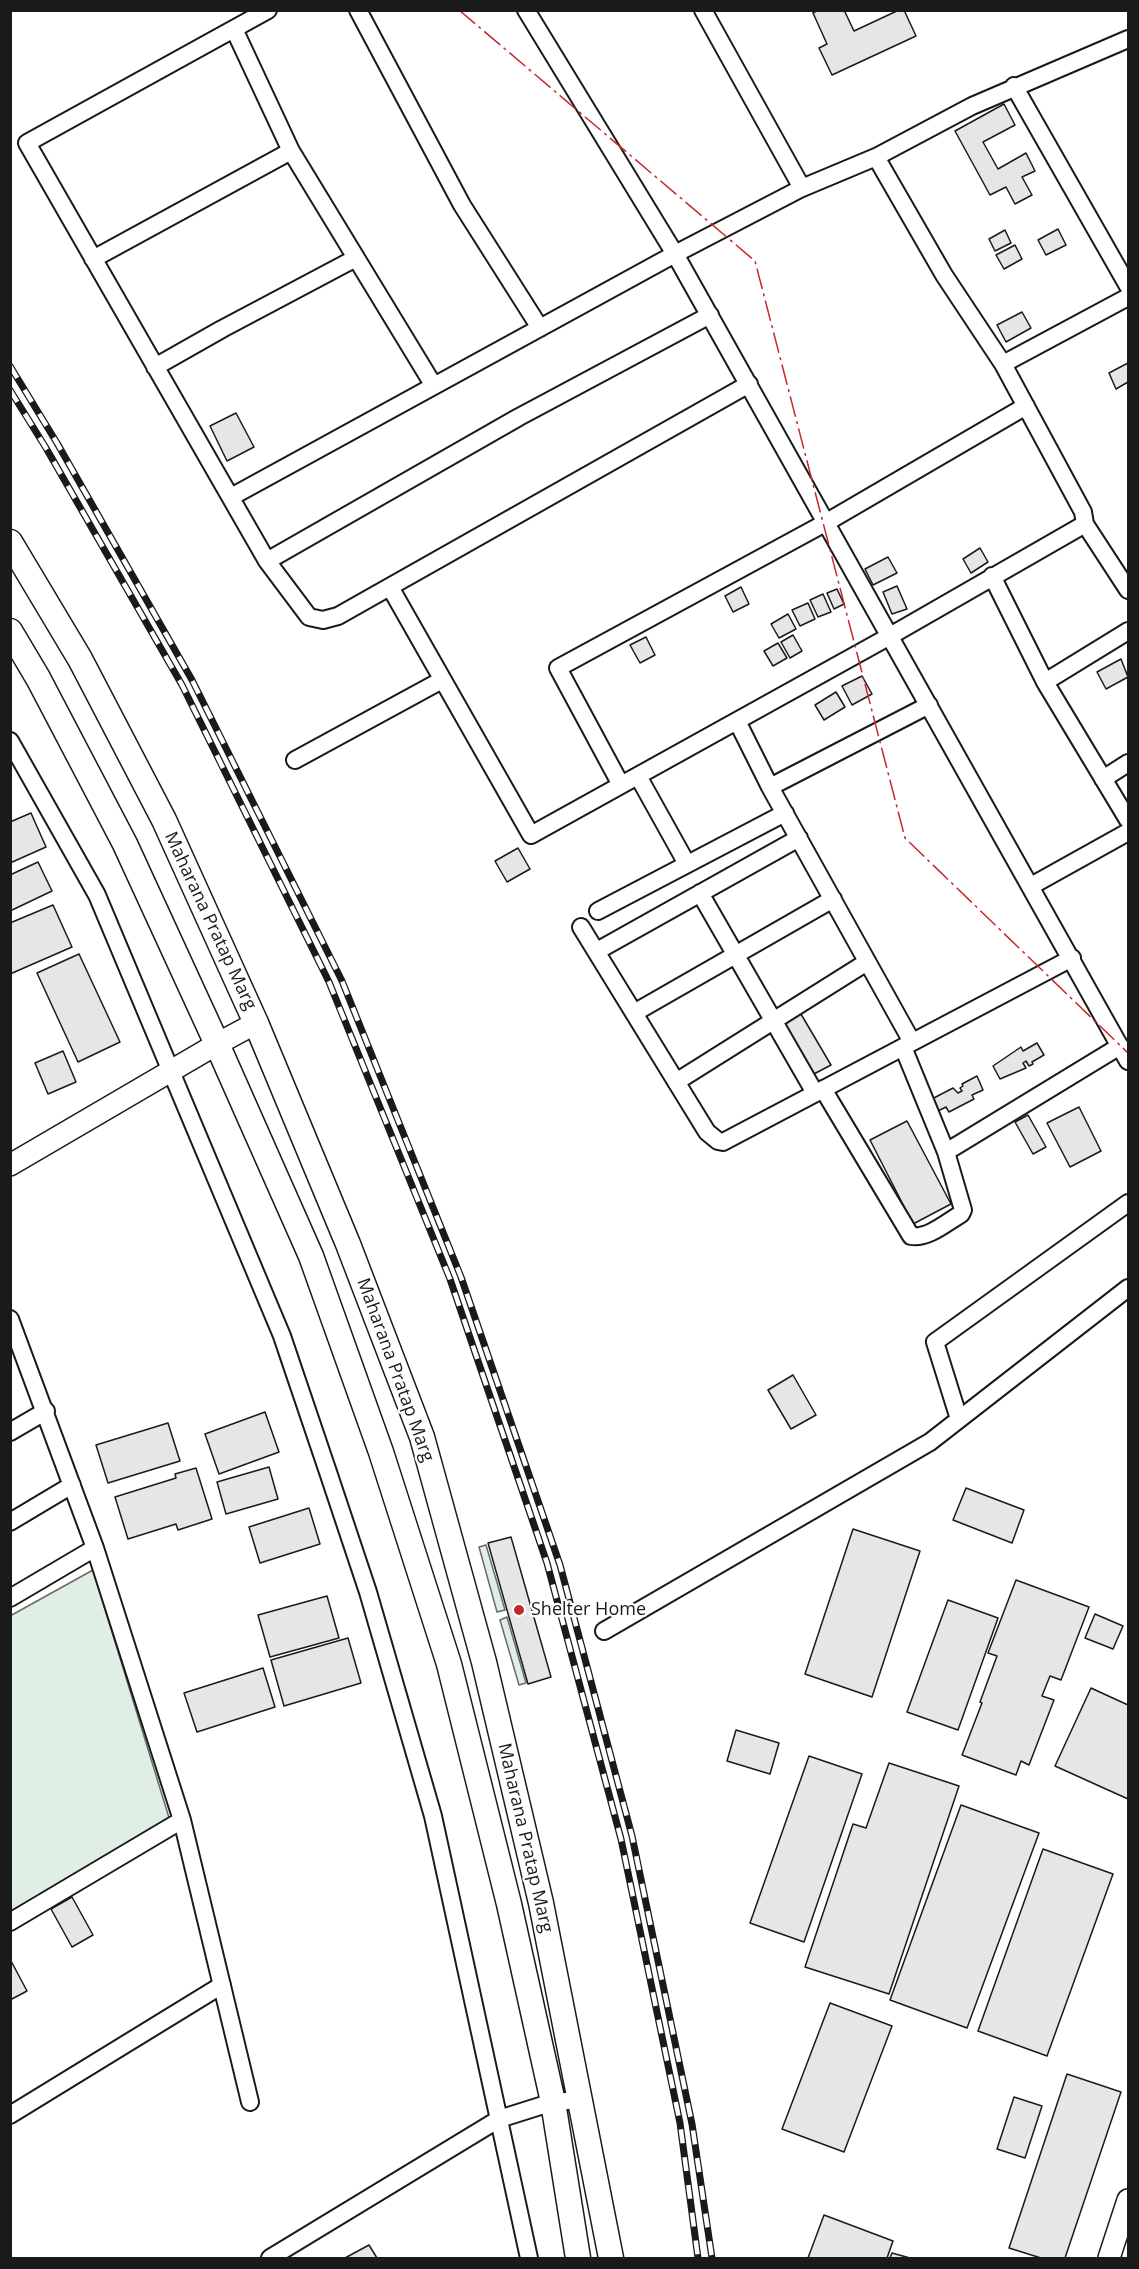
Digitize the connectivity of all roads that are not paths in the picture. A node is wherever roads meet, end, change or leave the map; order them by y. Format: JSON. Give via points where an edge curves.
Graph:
{"nodes":[{"id":1,"x":268,"y":10,"type":"edge"},
{"id":2,"x":358,"y":10,"type":"edge"},
{"id":3,"x":526,"y":10,"type":"edge"},
{"id":4,"x":703,"y":10,"type":"edge"},
{"id":5,"x":234,"y":28,"type":"junction"},
{"id":6,"x":1128,"y":39,"type":"edge"},
{"id":7,"x":1014,"y":86,"type":"junction"},
{"id":8,"x":291,"y":151,"type":"junction"},
{"id":9,"x":876,"y":157,"type":"junction"},
{"id":10,"x":802,"y":188,"type":"junction"},
{"id":11,"x":675,"y":254,"type":"junction"},
{"id":12,"x":356,"y":258,"type":"junction"},
{"id":13,"x":93,"y":259,"type":"junction"},
{"id":14,"x":1128,"y":286,"type":"edge"},
{"id":15,"x":1128,"y":297,"type":"edge"},
{"id":16,"x":710,"y":315,"type":"junction"},
{"id":17,"x":540,"y":328,"type":"junction"},
{"id":18,"x":1003,"y":364,"type":"junction"},
{"id":19,"x":155,"y":367,"type":"junction"},
{"id":20,"x":749,"y":384,"type":"junction"},
{"id":21,"x":434,"y":386,"type":"junction"},
{"id":22,"x":1026,"y":406,"type":"junction"},
{"id":23,"x":231,"y":497,"type":"junction"},
{"id":24,"x":827,"y":522,"type":"junction"},
{"id":25,"x":1085,"y":524,"type":"junction"},
{"id":26,"x":10,"y":542,"type":"edge"},
{"id":27,"x":267,"y":561,"type":"junction"},
{"id":28,"x":992,"y":576,"type":"junction"},
{"id":29,"x":390,"y":587,"type":"junction"},
{"id":30,"x":1128,"y":590,"type":"edge"},
{"id":31,"x":10,"y":631,"type":"edge"},
{"id":32,"x":1128,"y":631,"type":"edge"},
{"id":33,"x":890,"y":636,"type":"junction"},
{"id":34,"x":442,"y":680,"type":"junction"},
{"id":35,"x":1045,"y":682,"type":"junction"},
{"id":36,"x":929,"y":705,"type":"junction"},
{"id":37,"x":737,"y":721,"type":"junction"},
{"id":38,"x":10,"y":741,"type":"edge"},
{"id":39,"x":295,"y":760,"type":"dead end"},
{"id":40,"x":1128,"y":763,"type":"edge"},
{"id":41,"x":638,"y":776,"type":"junction"},
{"id":42,"x":1103,"y":778,"type":"junction"},
{"id":43,"x":621,"y":785,"type":"junction"},
{"id":44,"x":770,"y":787,"type":"junction"},
{"id":45,"x":785,"y":813,"type":"junction"},
{"id":46,"x":1128,"y":820,"type":"edge"},
{"id":47,"x":1128,"y":832,"type":"edge"},
{"id":48,"x":799,"y":838,"type":"junction"},
{"id":49,"x":687,"y":864,"type":"junction"},
{"id":50,"x":1031,"y":886,"type":"junction"},
{"id":51,"x":700,"y":893,"type":"junction"},
{"id":52,"x":833,"y":899,"type":"junction"},
{"id":53,"x":598,"y":911,"type":"dead end"},
{"id":54,"x":581,"y":927,"type":"dead end"},
{"id":55,"x":597,"y":951,"type":"junction"},
{"id":56,"x":735,"y":955,"type":"junction"},
{"id":57,"x":1072,"y":958,"type":"junction"},
{"id":58,"x":867,"y":962,"type":"junction"},
{"id":59,"x":634,"y":1013,"type":"junction"},
{"id":60,"x":773,"y":1021,"type":"junction"},
{"id":61,"x":256,"y":1023,"type":"junction"},
{"id":62,"x":217,"y":1044,"type":"junction"},
{"id":63,"x":908,"y":1045,"type":"junction"},
{"id":64,"x":1120,"y":1046,"type":"junction"},
{"id":65,"x":1128,"y":1061,"type":"edge"},
{"id":66,"x":170,"y":1072,"type":"junction"},
{"id":67,"x":676,"y":1082,"type":"junction"},
{"id":68,"x":819,"y":1091,"type":"junction"},
{"id":69,"x":946,"y":1152,"type":"junction"},
{"id":70,"x":10,"y":1165,"type":"edge"},
{"id":71,"x":1128,"y":1203,"type":"edge"},
{"id":72,"x":1128,"y":1288,"type":"edge"},
{"id":73,"x":10,"y":1319,"type":"edge"},
{"id":74,"x":46,"y":1410,"type":"junction"},
{"id":75,"x":959,"y":1419,"type":"junction"},
{"id":76,"x":10,"y":1432,"type":"edge"},
{"id":77,"x":72,"y":1485,"type":"junction"},
{"id":78,"x":10,"y":1522,"type":"edge"},
{"id":79,"x":95,"y":1548,"type":"junction"},
{"id":80,"x":10,"y":1598,"type":"edge"},
{"id":81,"x":604,"y":1630,"type":"dead end"},
{"id":82,"x":182,"y":1820,"type":"junction"},
{"id":83,"x":10,"y":1922,"type":"edge"},
{"id":84,"x":222,"y":1985,"type":"junction"},
{"id":85,"x":581,"y":2100,"type":"junction"},
{"id":86,"x":250,"y":2102,"type":"dead end"},
{"id":87,"x":553,"y":2102,"type":"junction"},
{"id":88,"x":10,"y":2115,"type":"edge"},
{"id":89,"x":499,"y":2119,"type":"junction"},
{"id":90,"x":1128,"y":2200,"type":"edge"},
{"id":91,"x":270,"y":2259,"type":"edge"},
{"id":92,"x":529,"y":2259,"type":"edge"},
{"id":93,"x":578,"y":2259,"type":"edge"},
{"id":94,"x":611,"y":2259,"type":"edge"},
{"id":95,"x":1109,"y":2259,"type":"edge"}],
"edges":[{"from":1,"to":5,"type":"street"},
{"from":2,"to":17,"type":"street","via":[[462,205]]},
{"from":3,"to":11,"type":"street"},
{"from":4,"to":10,"type":"street"},
{"from":5,"to":8,"type":"street"},
{"from":5,"to":13,"type":"street","via":[[27,143]]},
{"from":6,"to":7,"type":"street"},
{"from":7,"to":9,"type":"street"},
{"from":7,"to":14,"type":"street"},
{"from":8,"to":12,"type":"street"},
{"from":8,"to":13,"type":"street"},
{"from":9,"to":10,"type":"street"},
{"from":9,"to":18,"type":"street","via":[[944,275]]},
{"from":10,"to":11,"type":"street"},
{"from":11,"to":16,"type":"street"},
{"from":11,"to":17,"type":"street"},
{"from":12,"to":19,"type":"street"},
{"from":12,"to":21,"type":"street"},
{"from":13,"to":19,"type":"street"},
{"from":15,"to":18,"type":"street"},
{"from":16,"to":20,"type":"street"},
{"from":16,"to":27,"type":"street","via":[[519,417]]},
{"from":17,"to":21,"type":"street"},
{"from":18,"to":22,"type":"street"},
{"from":19,"to":23,"type":"street"},
{"from":20,"to":24,"type":"street"},
{"from":20,"to":29,"type":"street"},
{"from":21,"to":23,"type":"street"},
{"from":22,"to":24,"type":"street"},
{"from":22,"to":25,"type":"street","via":[[1083,512]]},
{"from":23,"to":27,"type":"street"},
{"from":24,"to":33,"type":"street"},
{"from":24,"to":43,"type":"street","via":[[558,668]]},
{"from":25,"to":28,"type":"street"},
{"from":25,"to":30,"type":"street"},
{"from":26,"to":61,"type":"main road","name":"Maharana Pratap Marg","via":[[80,659],[164,820]]},
{"from":27,"to":29,"type":"street","via":[[300,607],[316,619],[338,615]]},
{"from":28,"to":33,"type":"street"},
{"from":28,"to":35,"type":"street"},
{"from":29,"to":34,"type":"street"},
{"from":31,"to":62,"type":"main road","name":"Maharana Pratap Marg","via":[[125,844]]},
{"from":32,"to":35,"type":"street"},
{"from":33,"to":36,"type":"street"},
{"from":33,"to":37,"type":"street"},
{"from":34,"to":39,"type":"street"},
{"from":34,"to":43,"type":"street","via":[[531,835]]},
{"from":35,"to":42,"type":"street"},
{"from":36,"to":44,"type":"street"},
{"from":36,"to":50,"type":"street"},
{"from":37,"to":41,"type":"street"},
{"from":37,"to":44,"type":"street"},
{"from":38,"to":66,"type":"street","via":[[97,895]]},
{"from":40,"to":42,"type":"street"},
{"from":41,"to":43,"type":"street"},
{"from":41,"to":49,"type":"street"},
{"from":42,"to":46,"type":"street"},
{"from":44,"to":45,"type":"street"},
{"from":45,"to":48,"type":"street"},
{"from":45,"to":49,"type":"street"},
{"from":47,"to":50,"type":"street"},
{"from":48,"to":51,"type":"street"},
{"from":48,"to":52,"type":"street"},
{"from":49,"to":53,"type":"street"},
{"from":50,"to":57,"type":"street"},
{"from":51,"to":55,"type":"street"},
{"from":51,"to":56,"type":"street"},
{"from":52,"to":56,"type":"street"},
{"from":52,"to":58,"type":"street"},
{"from":54,"to":55,"type":"street"},
{"from":55,"to":59,"type":"street"},
{"from":56,"to":59,"type":"street"},
{"from":56,"to":60,"type":"street"},
{"from":57,"to":63,"type":"street"},
{"from":57,"to":64,"type":"street"},
{"from":58,"to":60,"type":"street"},
{"from":58,"to":63,"type":"street"},
{"from":59,"to":67,"type":"street"},
{"from":60,"to":67,"type":"street"},
{"from":60,"to":68,"type":"street"},
{"from":61,"to":62,"type":"street"},
{"from":61,"to":85,"type":"main road","name":"Maharana Pratap Marg","via":[[348,1244],[422,1437],[484,1662],[541,1903]]},
{"from":62,"to":66,"type":"street"},
{"from":62,"to":87,"type":"main road","name":"Maharana Pratap Marg","via":[[311,1256],[381,1452],[449,1664]]},
{"from":63,"to":68,"type":"street"},
{"from":63,"to":69,"type":"street"},
{"from":64,"to":65,"type":"street"},
{"from":64,"to":69,"type":"street"},
{"from":66,"to":70,"type":"street"},
{"from":66,"to":89,"type":"street","via":[[282,1336],[368,1592],[434,1816]]},
{"from":67,"to":68,"type":"street","via":[[707,1132],[723,1142]]},
{"from":68,"to":69,"type":"street","via":[[912,1236],[928,1234],[963,1210]]},
{"from":71,"to":75,"type":"street","via":[[935,1342]]},
{"from":72,"to":75,"type":"street"},
{"from":73,"to":74,"type":"street"},
{"from":74,"to":76,"type":"street"},
{"from":74,"to":77,"type":"street"},
{"from":75,"to":81,"type":"street","via":[[930,1442]]},
{"from":77,"to":78,"type":"street"},
{"from":77,"to":79,"type":"street"},
{"from":79,"to":80,"type":"street"},
{"from":79,"to":82,"type":"street"},
{"from":82,"to":83,"type":"street"},
{"from":82,"to":84,"type":"street"},
{"from":84,"to":86,"type":"street"},
{"from":84,"to":88,"type":"street"},
{"from":85,"to":87,"type":"street"},
{"from":85,"to":94,"type":"main road","name":"Maharana Pratap Marg"},
{"from":87,"to":89,"type":"street"},
{"from":87,"to":93,"type":"main road","name":"Maharana Pratap Marg"},
{"from":89,"to":91,"type":"street"},
{"from":89,"to":92,"type":"street"},
{"from":90,"to":95,"type":"street"}]}
